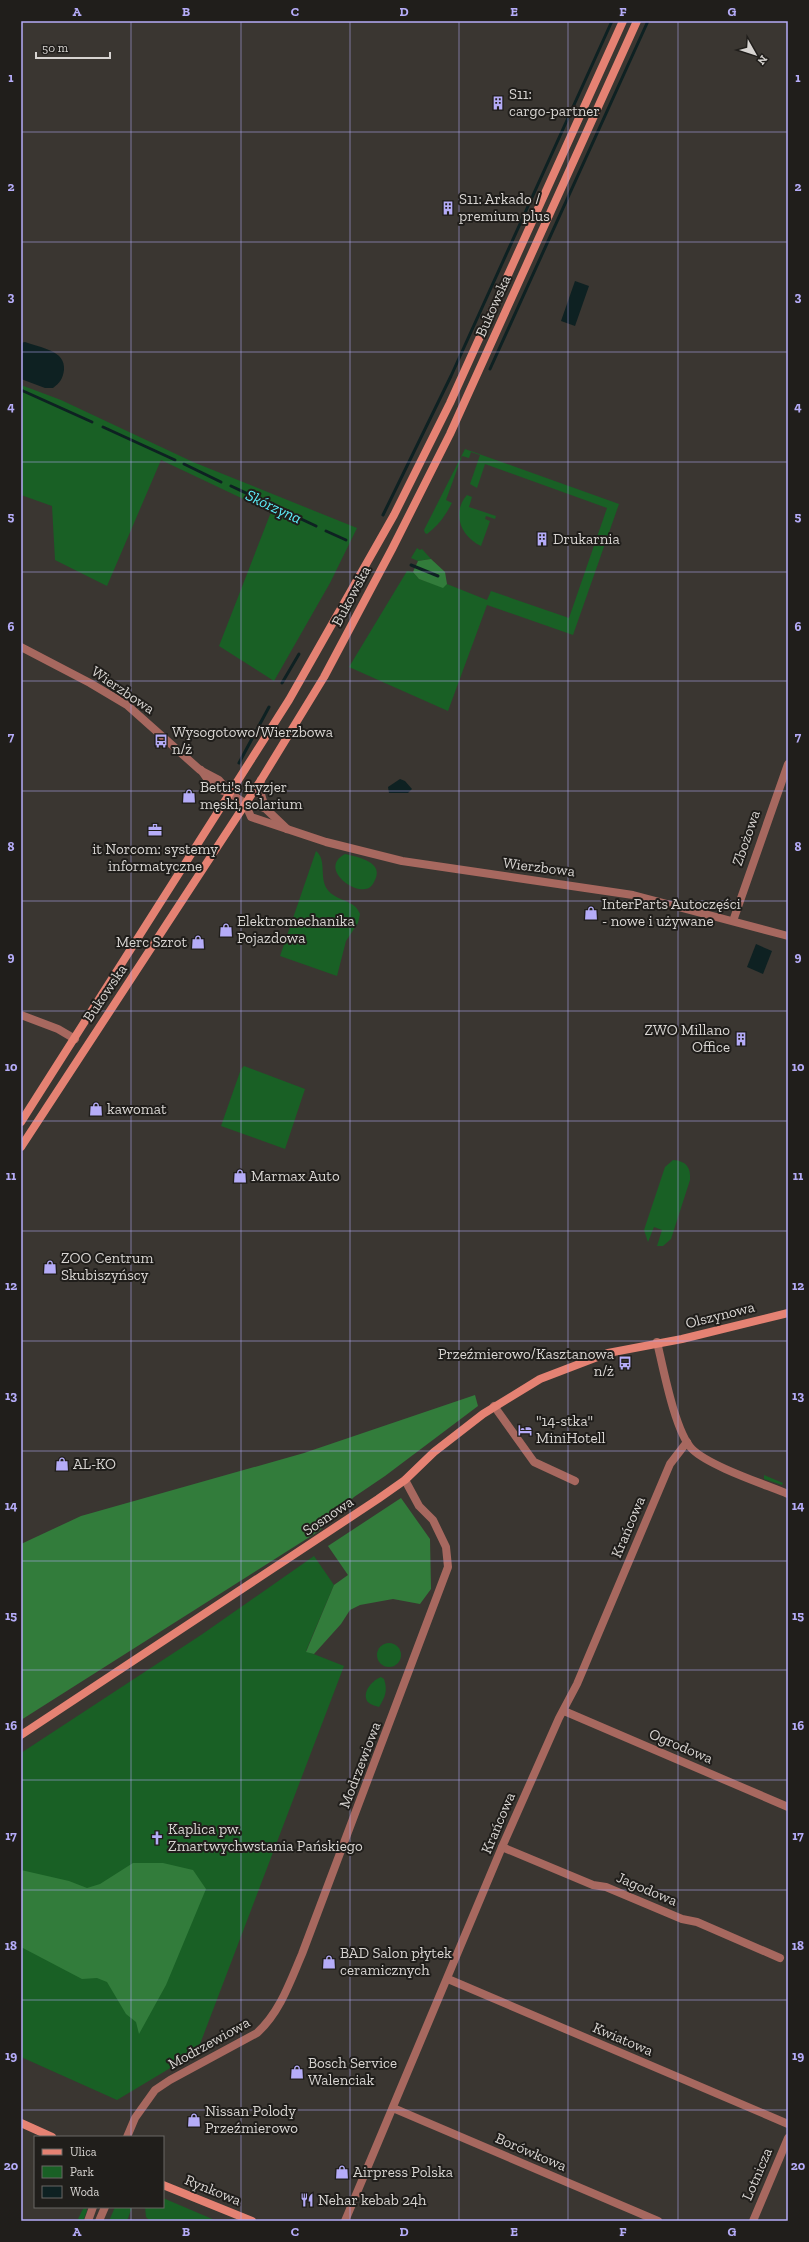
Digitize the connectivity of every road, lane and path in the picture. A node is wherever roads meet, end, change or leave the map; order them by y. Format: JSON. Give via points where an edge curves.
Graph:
{"nodes":[{"id":1,"x":623,"y":21,"type":"edge"},
{"id":2,"x":637,"y":21,"type":"edge"},
{"id":3,"x":21,"y":647,"type":"edge"},
{"id":4,"x":788,"y":764,"type":"edge"},
{"id":5,"x":261,"y":780,"type":"junction"},
{"id":6,"x":231,"y":794,"type":"junction"},
{"id":7,"x":245,"y":803,"type":"junction"},
{"id":8,"x":264,"y":808,"type":"junction"},
{"id":9,"x":287,"y":829,"type":"junction"},
{"id":10,"x":733,"y":922,"type":"junction"},
{"id":11,"x":788,"y":936,"type":"edge"},
{"id":12,"x":21,"y":1015,"type":"edge"},
{"id":13,"x":75,"y":1039,"type":"junction"},
{"id":14,"x":21,"y":1122,"type":"edge"},
{"id":15,"x":21,"y":1147,"type":"edge"},
{"id":16,"x":788,"y":1313,"type":"edge"},
{"id":17,"x":657,"y":1342,"type":"junction"},
{"id":18,"x":494,"y":1406,"type":"junction"},
{"id":19,"x":686,"y":1442,"type":"junction"},
{"id":20,"x":405,"y":1480,"type":"junction"},
{"id":21,"x":575,"y":1481,"type":"dead end"},
{"id":22,"x":788,"y":1494,"type":"edge"},
{"id":23,"x":564,"y":1711,"type":"junction"},
{"id":24,"x":21,"y":1735,"type":"edge"},
{"id":25,"x":788,"y":1807,"type":"edge"},
{"id":26,"x":502,"y":1848,"type":"junction"},
{"id":27,"x":780,"y":1958,"type":"dead end"},
{"id":28,"x":448,"y":1980,"type":"junction"},
{"id":29,"x":393,"y":2108,"type":"junction"},
{"id":30,"x":21,"y":2123,"type":"edge"},
{"id":31,"x":788,"y":2124,"type":"edge"},
{"id":32,"x":50,"y":2136,"type":"edge"},
{"id":33,"x":127,"y":2136,"type":"edge"},
{"id":34,"x":788,"y":2138,"type":"edge"},
{"id":35,"x":164,"y":2185,"type":"edge"},
{"id":36,"x":93,"y":2208,"type":"edge"},
{"id":37,"x":105,"y":2208,"type":"edge"},
{"id":38,"x":88,"y":2221,"type":"edge"},
{"id":39,"x":99,"y":2221,"type":"edge"},
{"id":40,"x":252,"y":2221,"type":"edge"},
{"id":41,"x":345,"y":2221,"type":"edge"},
{"id":42,"x":658,"y":2221,"type":"edge"},
{"id":43,"x":753,"y":2221,"type":"edge"}],
"edges":[{"from":1,"to":6,"type":"main road","name":"Bukowska","via":[[450,403],[409,486],[313,660]]},
{"from":2,"to":5,"type":"main road","name":"Bukowska","via":[[456,421],[418,499],[324,677]]},
{"from":3,"to":6,"type":"street","name":"Wierzbowa","via":[[90,682],[122,702],[200,770],[213,788]]},
{"from":4,"to":10,"type":"street","name":"Zbożowa"},
{"from":5,"to":7,"type":"main road","name":"Bukowska"},
{"from":5,"to":8,"type":"street","via":[[260,791]]},
{"from":6,"to":7,"type":"street","name":"Wierzbowa"},
{"from":6,"to":13,"type":"main road","name":"Bukowska"},
{"from":7,"to":8,"type":"street","name":"Wierzbowa"},
{"from":7,"to":9,"type":"street","name":"Wierzbowa","via":[[251,817]]},
{"from":7,"to":15,"type":"main road","name":"Bukowska"},
{"from":8,"to":9,"type":"street","name":"Wierzbowa"},
{"from":9,"to":10,"type":"street","name":"Wierzbowa","via":[[402,862],[633,895]]},
{"from":10,"to":11,"type":"street","name":"Wierzbowa"},
{"from":12,"to":13,"type":"street","via":[[58,1029]]},
{"from":13,"to":14,"type":"main road","name":"Bukowska"},
{"from":16,"to":17,"type":"main road","name":"Olszynowa","via":[[682,1339]]},
{"from":17,"to":18,"type":"main road","name":"Sosnowa","via":[[592,1358],[540,1379]]},
{"from":17,"to":19,"type":"street"},
{"from":18,"to":20,"type":"main road","name":"Sosnowa","via":[[434,1452]]},
{"from":18,"to":21,"type":"street","via":[[534,1462]]},
{"from":19,"to":22,"type":"street","via":[[700,1455]]},
{"from":19,"to":23,"type":"street","name":"Krańcowa","via":[[670,1464]]},
{"from":20,"to":24,"type":"main road","name":"Sosnowa"},
{"from":20,"to":33,"type":"street","name":"Modrzewiowa","via":[[419,1506],[433,1520],[446,1547],[448,1567],[302,1954],[269,2023],[257,2033],[155,2090],[138,2113]]},
{"from":23,"to":25,"type":"street","name":"Ogrodowa"},
{"from":23,"to":26,"type":"street","name":"Krańcowa","via":[[558,1718]]},
{"from":26,"to":27,"type":"street","name":"Jagodowa","via":[[593,1886],[606,1887],[682,1919],[697,1922]]},
{"from":26,"to":28,"type":"street","name":"Krańcowa"},
{"from":28,"to":29,"type":"street","name":"Krańcowa"},
{"from":28,"to":31,"type":"street","name":"Kwiatowa"},
{"from":29,"to":41,"type":"street","name":"Krańcowa"},
{"from":29,"to":42,"type":"street","name":"Borówkowa"},
{"from":30,"to":32,"type":"main road"},
{"from":34,"to":43,"type":"street","name":"Lotnicza"},
{"from":35,"to":40,"type":"main road","name":"Rynkowa"},
{"from":36,"to":38,"type":"street"},
{"from":37,"to":39,"type":"street"}]}
